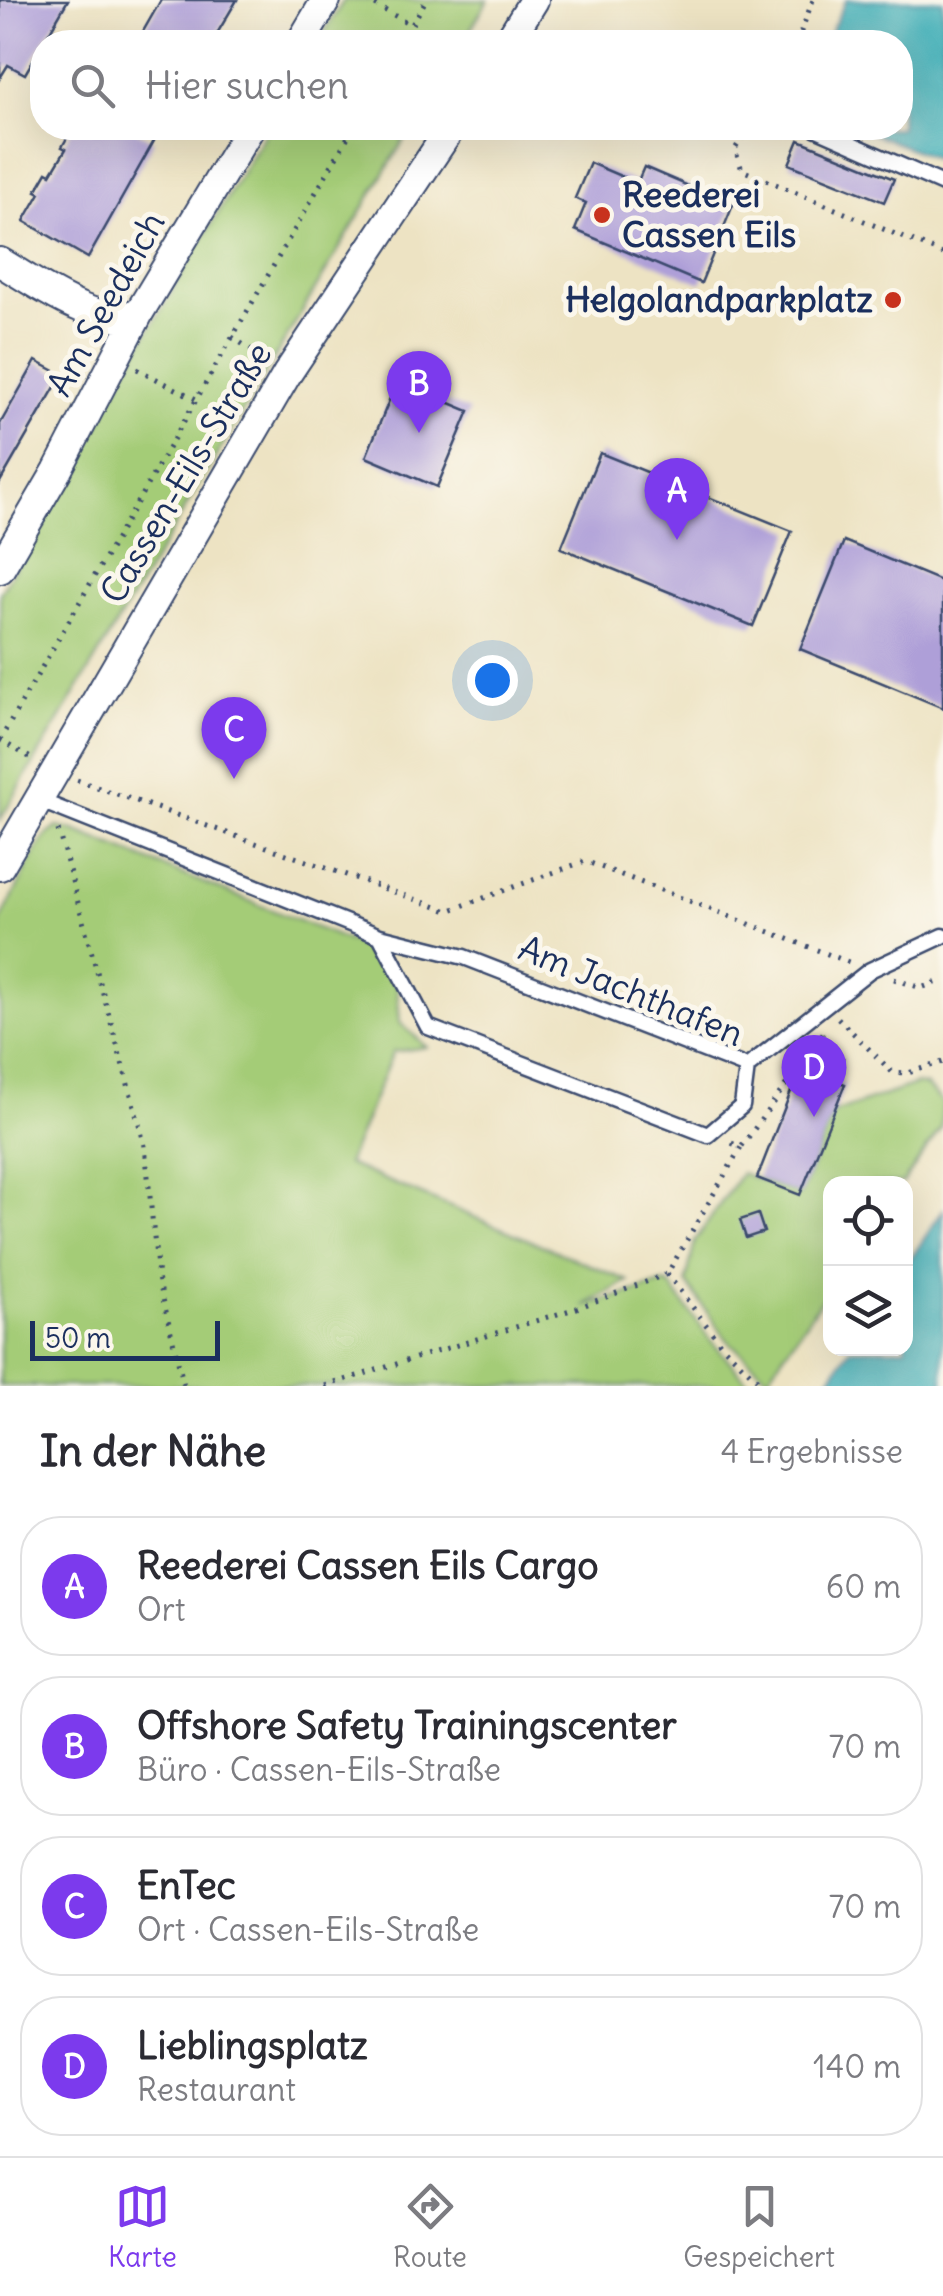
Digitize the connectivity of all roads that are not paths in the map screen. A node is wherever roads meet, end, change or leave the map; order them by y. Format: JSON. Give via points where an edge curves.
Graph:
{"nodes":[{"id":1,"x":326,"y":0,"type":"edge"},
{"id":2,"x":534,"y":0,"type":"edge"},
{"id":3,"x":308,"y":30,"type":"edge"},
{"id":4,"x":515,"y":30,"type":"edge"},
{"id":5,"x":243,"y":140,"type":"edge"},
{"id":6,"x":442,"y":140,"type":"edge"},
{"id":7,"x":842,"y":140,"type":"edge"},
{"id":8,"x":943,"y":184,"type":"edge"},
{"id":9,"x":0,"y":262,"type":"edge"},
{"id":10,"x":140,"y":311,"type":"junction"},
{"id":11,"x":0,"y":570,"type":"edge"},
{"id":12,"x":38,"y":800,"type":"junction"},
{"id":13,"x":0,"y":866,"type":"edge"},
{"id":14,"x":380,"y":936,"type":"junction"},
{"id":15,"x":943,"y":936,"type":"edge"},
{"id":16,"x":747,"y":1067,"type":"junction"}],
"edges":[{"from":1,"to":3,"type":"street"},
{"from":2,"to":4,"type":"street"},
{"from":5,"to":10,"type":"street","name":"Am Seedeich"},
{"from":6,"to":12,"type":"street","name":"Cassen-Eils-Straße","via":[[287,374]]},
{"from":7,"to":8,"type":"lane"},
{"from":9,"to":10,"type":"street","via":[[96,314],[118,318]]},
{"from":10,"to":11,"type":"street","name":"Am Seedeich"},
{"from":12,"to":13,"type":"street","name":"Cassen-Eils-Straße"},
{"from":12,"to":14,"type":"lane"},
{"from":14,"to":16,"type":"lane","name":"Am Jachthafen","via":[[464,957]]},
{"from":14,"to":16,"type":"lane","name":"Am Jachthafen","via":[[428,1027],[708,1135],[742,1106]]},
{"from":15,"to":16,"type":"lane","via":[[870,970],[831,1010]]}]}
